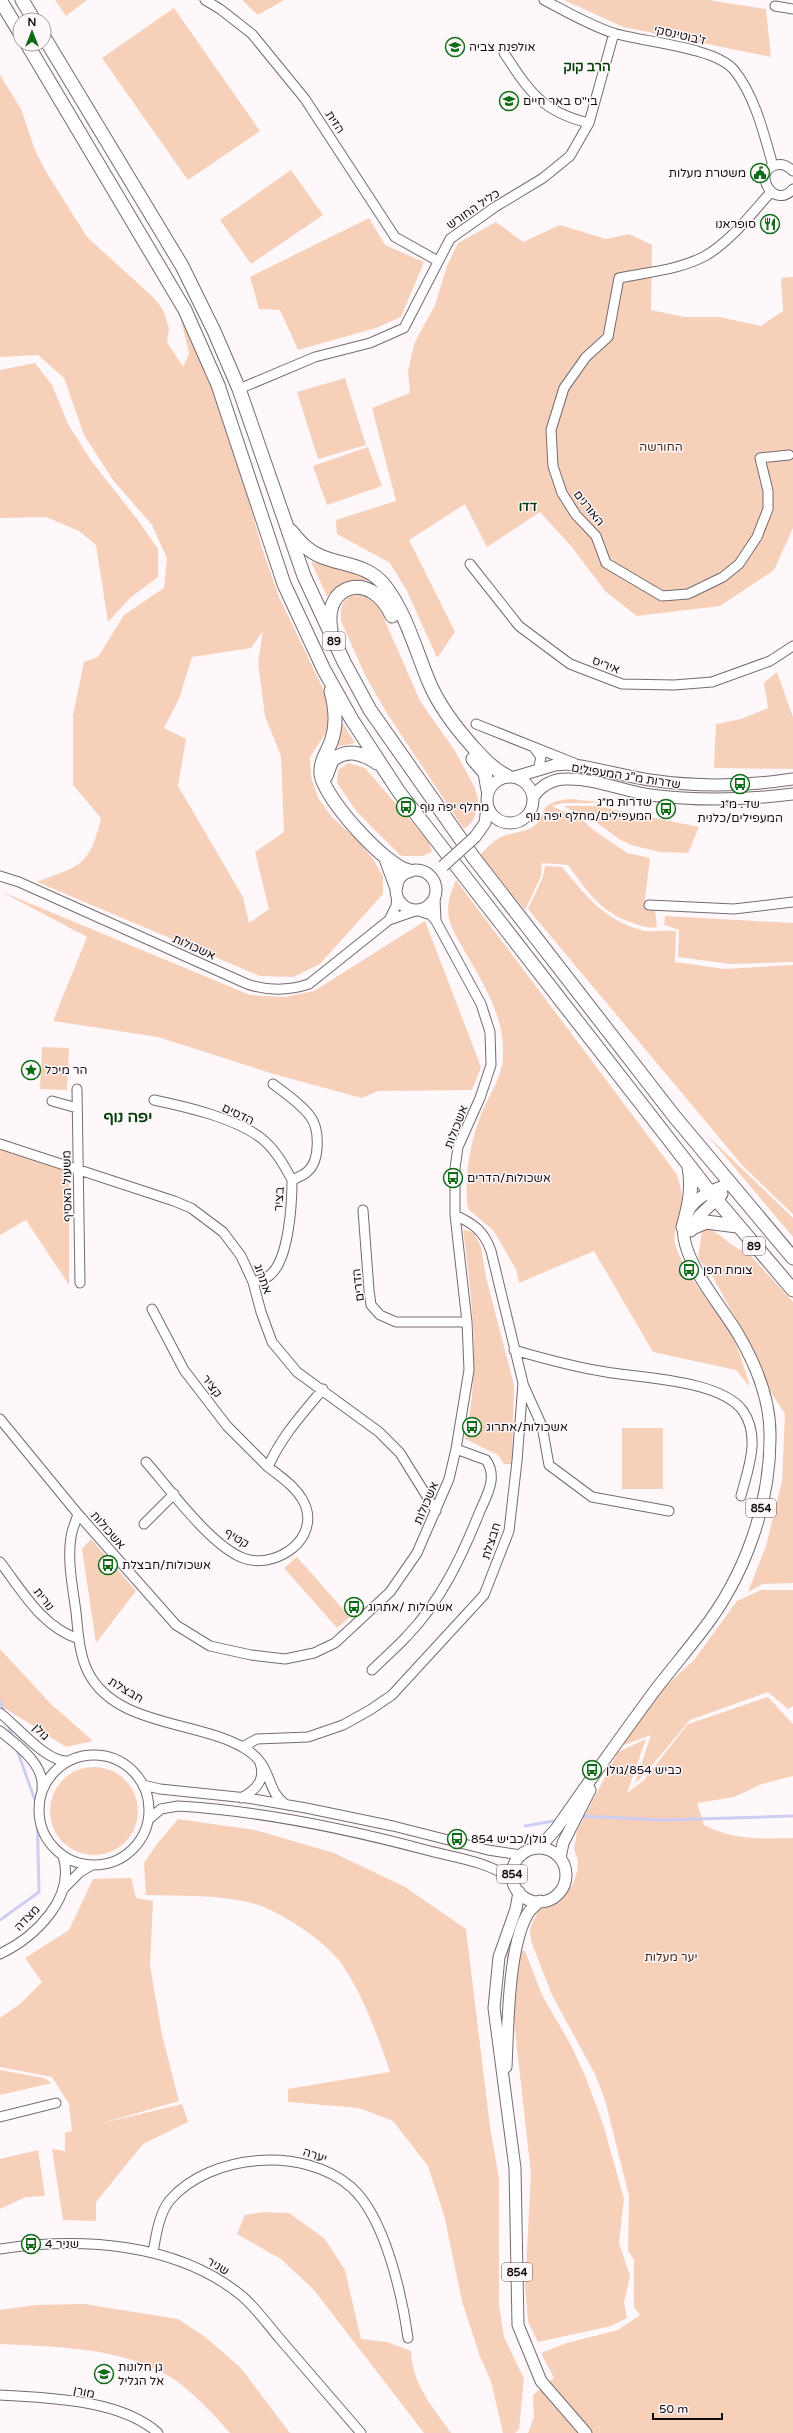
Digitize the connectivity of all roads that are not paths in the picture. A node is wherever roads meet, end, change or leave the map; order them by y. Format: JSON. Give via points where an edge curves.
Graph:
{"nodes":[{"id":1,"x":0,"y":0,"type":"edge"},
{"id":2,"x":22,"y":0,"type":"edge"},
{"id":3,"x":205,"y":0,"type":"edge"},
{"id":4,"x":544,"y":0,"type":"edge"},
{"id":5,"x":775,"y":6,"type":"dead end"},
{"id":6,"x":793,"y":9,"type":"edge"},
{"id":7,"x":29,"y":12,"type":"edge"},
{"id":8,"x":12,"y":20,"type":"edge"},
{"id":9,"x":614,"y":33,"type":"junction"},
{"id":10,"x":52,"y":49,"type":"edge"},
{"id":11,"x":32,"y":52,"type":"edge"},
{"id":12,"x":504,"y":53,"type":"dead end"},
{"id":13,"x":589,"y":123,"type":"junction"},
{"id":14,"x":773,"y":166,"type":"junction"},
{"id":15,"x":793,"y":171,"type":"edge"},
{"id":16,"x":771,"y":192,"type":"junction"},
{"id":17,"x":791,"y":194,"type":"edge"},
{"id":18,"x":438,"y":261,"type":"junction"},
{"id":19,"x":239,"y":390,"type":"junction"},
{"id":20,"x":789,"y":455,"type":"dead end"},
{"id":21,"x":284,"y":523,"type":"junction"},
{"id":22,"x":470,"y":564,"type":"dead end"},
{"id":23,"x":333,"y":640,"type":"junction"},
{"id":24,"x":793,"y":646,"type":"edge"},
{"id":25,"x":324,"y":670,"type":"junction"},
{"id":26,"x":476,"y":724,"type":"dead end"},
{"id":27,"x":535,"y":749,"type":"junction"},
{"id":28,"x":381,"y":766,"type":"junction"},
{"id":29,"x":581,"y":766,"type":"junction"},
{"id":30,"x":538,"y":770,"type":"junction"},
{"id":31,"x":511,"y":777,"type":"junction"},
{"id":32,"x":793,"y":779,"type":"edge"},
{"id":33,"x":488,"y":790,"type":"junction"},
{"id":34,"x":793,"y":794,"type":"edge"},
{"id":35,"x":533,"y":797,"type":"junction"},
{"id":36,"x":332,"y":798,"type":"junction"},
{"id":37,"x":487,"y":807,"type":"junction"},
{"id":38,"x":506,"y":823,"type":"junction"},
{"id":39,"x":478,"y":833,"type":"junction"},
{"id":40,"x":383,"y":854,"type":"junction"},
{"id":41,"x":441,"y":867,"type":"junction"},
{"id":42,"x":409,"y":871,"type":"junction"},
{"id":43,"x":423,"y":871,"type":"junction"},
{"id":44,"x":0,"y":876,"type":"edge"},
{"id":45,"x":437,"y":887,"type":"junction"},
{"id":46,"x":397,"y":892,"type":"junction"},
{"id":47,"x":435,"y":899,"type":"junction"},
{"id":48,"x":793,"y":902,"type":"edge"},
{"id":49,"x":649,"y":905,"type":"dead end"},
{"id":50,"x":417,"y":911,"type":"junction"},
{"id":51,"x":389,"y":920,"type":"junction"},
{"id":52,"x":436,"y":921,"type":"junction"},
{"id":53,"x":273,"y":1084,"type":"dead end"},
{"id":54,"x":77,"y":1089,"type":"dead end"},
{"id":55,"x":154,"y":1100,"type":"dead end"},
{"id":56,"x":52,"y":1101,"type":"dead end"},
{"id":57,"x":77,"y":1108,"type":"junction"},
{"id":58,"x":0,"y":1144,"type":"edge"},
{"id":59,"x":689,"y":1165,"type":"junction"},
{"id":60,"x":78,"y":1170,"type":"junction"},
{"id":61,"x":292,"y":1180,"type":"junction"},
{"id":62,"x":730,"y":1184,"type":"junction"},
{"id":63,"x":713,"y":1195,"type":"junction"},
{"id":64,"x":364,"y":1210,"type":"dead end"},
{"id":65,"x":455,"y":1215,"type":"junction"},
{"id":66,"x":737,"y":1226,"type":"junction"},
{"id":67,"x":687,"y":1227,"type":"junction"},
{"id":68,"x":793,"y":1258,"type":"edge"},
{"id":69,"x":80,"y":1282,"type":"dead end"},
{"id":70,"x":253,"y":1282,"type":"junction"},
{"id":71,"x":793,"y":1290,"type":"edge"},
{"id":72,"x":152,"y":1309,"type":"dead end"},
{"id":73,"x":467,"y":1322,"type":"junction"},
{"id":74,"x":514,"y":1350,"type":"junction"},
{"id":75,"x":523,"y":1383,"type":"junction"},
{"id":76,"x":323,"y":1390,"type":"junction"},
{"id":77,"x":0,"y":1419,"type":"edge"},
{"id":78,"x":456,"y":1449,"type":"junction"},
{"id":79,"x":146,"y":1462,"type":"dead end"},
{"id":80,"x":268,"y":1467,"type":"junction"},
{"id":81,"x":174,"y":1494,"type":"junction"},
{"id":82,"x":741,"y":1496,"type":"dead end"},
{"id":83,"x":436,"y":1511,"type":"junction"},
{"id":84,"x":669,"y":1511,"type":"dead end"},
{"id":85,"x":78,"y":1514,"type":"junction"},
{"id":86,"x":144,"y":1524,"type":"dead end"},
{"id":87,"x":0,"y":1562,"type":"edge"},
{"id":88,"x":79,"y":1639,"type":"junction"},
{"id":89,"x":372,"y":1670,"type":"dead end"},
{"id":90,"x":0,"y":1713,"type":"edge"},
{"id":91,"x":629,"y":1724,"type":"junction"},
{"id":92,"x":0,"y":1731,"type":"edge"},
{"id":93,"x":242,"y":1747,"type":"junction"},
{"id":94,"x":259,"y":1760,"type":"junction"},
{"id":95,"x":68,"y":1761,"type":"junction"},
{"id":96,"x":143,"y":1785,"type":"junction"},
{"id":97,"x":41,"y":1792,"type":"junction"},
{"id":98,"x":241,"y":1798,"type":"junction"},
{"id":99,"x":286,"y":1804,"type":"junction"},
{"id":100,"x":149,"y":1819,"type":"junction"},
{"id":101,"x":539,"y":1848,"type":"junction"},
{"id":102,"x":521,"y":1855,"type":"junction"},
{"id":103,"x":63,"y":1856,"type":"junction"},
{"id":104,"x":560,"y":1858,"type":"junction"},
{"id":105,"x":92,"y":1865,"type":"junction"},
{"id":106,"x":513,"y":1880,"type":"junction"},
{"id":107,"x":62,"y":1890,"type":"junction"},
{"id":108,"x":519,"y":1892,"type":"junction"},
{"id":109,"x":540,"y":1901,"type":"junction"},
{"id":110,"x":0,"y":1954,"type":"edge"},
{"id":111,"x":504,"y":2090,"type":"junction"},
{"id":112,"x":56,"y":2103,"type":"dead end"},
{"id":113,"x":0,"y":2117,"type":"edge"},
{"id":114,"x":0,"y":2250,"type":"edge"},
{"id":115,"x":153,"y":2252,"type":"junction"},
{"id":116,"x":408,"y":2338,"type":"dead end"},
{"id":117,"x":0,"y":2395,"type":"edge"},
{"id":118,"x":158,"y":2433,"type":"edge"},
{"id":119,"x":361,"y":2433,"type":"edge"},
{"id":120,"x":586,"y":2433,"type":"edge"}],
"edges":[{"from":1,"to":8,"type":"highway"},
{"from":2,"to":7,"type":"highway"},
{"from":3,"to":18,"type":"street","name":"הזית","via":[[252,34],[305,99],[395,238]]},
{"from":4,"to":9,"type":"street","name":"ז'בוטינסקי","via":[[596,27]]},
{"from":5,"to":6,"type":"street"},
{"from":9,"to":13,"type":"street","name":"כליל החורש"},
{"from":9,"to":14,"type":"street","name":"ז'בוטינסקי","via":[[707,53],[734,69],[748,94]]},
{"from":10,"to":19,"type":"highway","number":"89","via":[[182,266]]},
{"from":11,"to":25,"type":"highway","number":"89","via":[[185,310],[218,385],[284,584]]},
{"from":12,"to":13,"type":"street","via":[[530,93],[552,110]]},
{"from":13,"to":18,"type":"street","name":"כליל החורש","via":[[570,156],[450,239]]},
{"from":14,"to":15,"type":"street","via":[[784,164]]},
{"from":14,"to":16,"type":"street","via":[[765,178]]},
{"from":16,"to":17,"type":"street","via":[[779,195]]},
{"from":16,"to":20,"type":"street","name":"האורנים","via":[[730,236],[705,256],[678,266],[619,278],[608,337],[586,357],[564,388],[551,430],[553,466],[562,493],[576,515],[596,536],[606,563],[662,596],[688,594],[722,577],[739,564],[757,537],[768,508],[768,491],[760,458]]},
{"from":18,"to":19,"type":"street","name":"כליל החורש","via":[[404,328],[370,343],[315,357]]},
{"from":19,"to":21,"type":"highway","number":"89"},
{"from":21,"to":23,"type":"highway","number":"89","via":[[304,576]]},
{"from":21,"to":31,"type":"highway","via":[[312,552],[362,568],[379,579],[393,598],[443,708],[489,764]]},
{"from":22,"to":24,"type":"street","name":"איריס","via":[[519,626],[570,664],[622,684],[674,685],[712,682],[770,661]]},
{"from":23,"to":33,"type":"highway","via":[[331,614],[340,594],[353,587],[379,595],[390,612],[427,698],[444,725],[485,773]]},
{"from":23,"to":62,"type":"highway","number":"89","via":[[370,710],[474,858]]},
{"from":25,"to":28,"type":"highway","number":"89","via":[[337,696]]},
{"from":25,"to":36,"type":"highway","via":[[334,701],[334,723],[331,741],[322,761],[321,775]]},
{"from":26,"to":27,"type":"street"},
{"from":27,"to":29,"type":"street"},
{"from":27,"to":30,"type":"street","via":[[541,757]]},
{"from":28,"to":36,"type":"highway","via":[[357,753],[337,756],[327,771],[327,786]]},
{"from":28,"to":59,"type":"highway","number":"89"},
{"from":29,"to":30,"type":"main road","name":"שדרות מ\"ג המעפילים","via":[[555,765]]},
{"from":29,"to":32,"type":"main road","name":"שדרות מ\"ג המעפילים","via":[[625,776],[679,783],[750,783]]},
{"from":30,"to":31,"type":"main road","name":"שדרות מ\"ג המעפילים"},
{"from":31,"to":33,"type":"main road","via":[[499,779]]},
{"from":31,"to":35,"type":"main road","via":[[527,784]]},
{"from":33,"to":37,"type":"main road"},
{"from":34,"to":35,"type":"main road","name":"שדרות מ\"ג המעפילים","via":[[751,798],[678,797],[622,790],[567,779],[550,782],[539,789]]},
{"from":35,"to":38,"type":"main road","via":[[533,804],[526,817],[513,823]]},
{"from":36,"to":40,"type":"highway"},
{"from":37,"to":38,"type":"main road","via":[[494,818]]},
{"from":37,"to":39,"type":"main road","via":[[487,818]]},
{"from":38,"to":39,"type":"main road","via":[[494,825]]},
{"from":39,"to":41,"type":"main road","bridge":true},
{"from":40,"to":42,"type":"highway","via":[[400,868]]},
{"from":40,"to":46,"type":"highway","via":[[390,867]]},
{"from":41,"to":43,"type":"main road"},
{"from":41,"to":45,"type":"main road","via":[[436,878]]},
{"from":42,"to":43,"type":"main road"},
{"from":42,"to":46,"type":"main road","via":[[403,875]]},
{"from":43,"to":45,"type":"main road","via":[[430,875]]},
{"from":44,"to":51,"type":"street","name":"אשכולות","via":[[19,882],[247,984],[269,989],[293,989],[309,984]]},
{"from":45,"to":47,"type":"main road"},
{"from":46,"to":50,"type":"main road","via":[[404,907]]},
{"from":46,"to":51,"type":"street","name":"אשכולות","via":[[396,906]]},
{"from":47,"to":50,"type":"main road","via":[[428,907]]},
{"from":47,"to":52,"type":"street","name":"אשכולות"},
{"from":48,"to":49,"type":"street","via":[[734,908]]},
{"from":50,"to":51,"type":"street","name":"אשכולות"},
{"from":50,"to":52,"type":"street","via":[[431,915]]},
{"from":52,"to":65,"type":"street","name":"אשכולות","via":[[481,1004],[490,1032],[491,1065],[458,1148],[455,1168]]},
{"from":53,"to":61,"type":"street","name":"בציר","via":[[307,1113],[316,1132],[314,1163],[308,1172]]},
{"from":54,"to":57,"type":"street","name":"משעול האסיף"},
{"from":55,"to":61,"type":"street","name":"הדסים","via":[[211,1115],[261,1138],[281,1159]]},
{"from":56,"to":57,"type":"street"},
{"from":57,"to":60,"type":"street","name":"משעול האסיף"},
{"from":58,"to":60,"type":"street","name":"אתרוג"},
{"from":59,"to":63,"type":"highway","number":"89"},
{"from":59,"to":67,"type":"highway","via":[[692,1183]]},
{"from":60,"to":69,"type":"street","name":"משעול האסיף"},
{"from":60,"to":70,"type":"street","name":"אתרוג","via":[[191,1208],[222,1232],[241,1256]]},
{"from":61,"to":70,"type":"street","name":"בציר","via":[[289,1221],[281,1258],[270,1276]]},
{"from":62,"to":63,"type":"main road"},
{"from":62,"to":68,"type":"highway","number":"89"},
{"from":63,"to":66,"type":"highway","number":"89"},
{"from":63,"to":67,"type":"main road","via":[[699,1216]]},
{"from":64,"to":73,"type":"street","name":"הדרים","via":[[369,1290],[372,1304],[380,1315],[396,1322]]},
{"from":65,"to":73,"type":"street","name":"אשכולות"},
{"from":65,"to":74,"type":"street","name":"חבצלת","via":[[475,1224],[486,1237]]},
{"from":66,"to":67,"type":"highway","via":[[706,1222]]},
{"from":66,"to":71,"type":"highway","number":"89"},
{"from":67,"to":91,"type":"main road","number":"854","via":[[695,1272],[738,1334],[759,1379],[767,1404],[771,1431],[770,1461],[760,1513],[751,1540],[726,1594],[703,1630],[679,1657]]},
{"from":70,"to":76,"type":"street","name":"אתרוג","via":[[260,1312],[272,1342],[297,1372]]},
{"from":72,"to":80,"type":"street","name":"קציר","via":[[184,1370],[226,1426]]},
{"from":73,"to":78,"type":"street","name":"אשכולות","via":[[468,1370]]},
{"from":74,"to":75,"type":"street","name":"חבצלת"},
{"from":74,"to":82,"type":"street","via":[[557,1363],[667,1380],[726,1396],[743,1411],[751,1430],[751,1459]]},
{"from":75,"to":84,"type":"street","via":[[542,1426],[549,1465],[592,1497]]},
{"from":75,"to":93,"type":"street","name":"חבצלת","via":[[509,1531],[484,1595],[392,1695],[370,1710],[343,1724],[308,1737],[257,1739]]},
{"from":76,"to":80,"type":"street","via":[[292,1425],[276,1448]]},
{"from":76,"to":83,"type":"street","name":"אתרוג","via":[[379,1432],[400,1453]]},
{"from":77,"to":85,"type":"street","name":"אשכולות"},
{"from":78,"to":83,"type":"street","name":"אשכולות","via":[[449,1479]]},
{"from":78,"to":89,"type":"street","via":[[486,1460],[492,1472],[490,1489],[464,1553],[439,1595],[408,1636]]},
{"from":79,"to":81,"type":"street","name":"קטיף"},
{"from":80,"to":81,"type":"street","name":"קטיף","via":[[301,1496],[307,1512],[307,1526],[299,1541],[284,1555],[272,1560],[243,1558],[219,1544]]},
{"from":81,"to":86,"type":"street"},
{"from":83,"to":85,"type":"street","name":"אשכולות","via":[[417,1553],[390,1592],[334,1643],[314,1653],[285,1659],[210,1646],[176,1625]]},
{"from":85,"to":88,"type":"street","name":"חבצלת","via":[[71,1538],[71,1559]]},
{"from":87,"to":88,"type":"street","name":"נורית","via":[[46,1622],[65,1635]]},
{"from":88,"to":93,"type":"street","name":"חבצלת","via":[[87,1671],[101,1692],[142,1714]]},
{"from":90,"to":95,"type":"street","name":"גולן","via":[[47,1755]]},
{"from":91,"to":101,"type":"main road","number":"854","via":[[556,1829]]},
{"from":91,"to":104,"type":"main road","number":"854","via":[[569,1830]]},
{"from":92,"to":97,"type":"street","via":[[34,1763],[41,1779]]},
{"from":93,"to":94,"type":"street","name":"חבצלת"},
{"from":94,"to":98,"type":"street","via":[[262,1770],[260,1783]]},
{"from":94,"to":99,"type":"street","name":"חבצלת","via":[[277,1797]]},
{"from":95,"to":96,"type":"street","via":[[94,1755],[111,1758],[133,1771]]},
{"from":95,"to":97,"type":"street","via":[[49,1777]]},
{"from":96,"to":98,"type":"street","via":[[165,1790]]},
{"from":96,"to":100,"type":"street","via":[[149,1801]]},
{"from":97,"to":103,"type":"street","via":[[38,1810],[41,1827],[49,1842]]},
{"from":98,"to":99,"type":"street"},
{"from":99,"to":102,"type":"street","via":[[364,1819],[488,1850]]},
{"from":100,"to":105,"type":"street","via":[[143,1835],[127,1854],[111,1862]]},
{"from":100,"to":106,"type":"street","via":[[161,1809],[178,1806],[297,1821],[362,1834],[480,1864],[504,1873]]},
{"from":101,"to":102,"type":"main road","number":"854","via":[[528,1850]]},
{"from":101,"to":104,"type":"main road","via":[[553,1852]]},
{"from":102,"to":106,"type":"main road","number":"854","via":[[513,1869]]},
{"from":103,"to":105,"type":"street"},
{"from":103,"to":107,"type":"street","name":"מצדה","via":[[66,1871]]},
{"from":104,"to":109,"type":"main road","number":"854","via":[[566,1876],[564,1885],[552,1898]]},
{"from":105,"to":107,"type":"street","name":"מצדה","via":[[80,1872]]},
{"from":106,"to":108,"type":"main road","number":"854"},
{"from":107,"to":110,"type":"street","name":"מצדה","via":[[53,1909],[38,1927],[21,1942]]},
{"from":108,"to":109,"type":"main road","number":"854","via":[[525,1898]]},
{"from":108,"to":111,"type":"main road","number":"854","via":[[516,1909],[499,1957],[495,1980],[496,2036]]},
{"from":109,"to":111,"type":"main road","number":"854","via":[[528,1914],[521,1929],[516,1955],[509,2005]]},
{"from":111,"to":120,"type":"main road","number":"854","via":[[515,2168],[518,2325],[541,2381]]},
{"from":112,"to":113,"type":"street"},
{"from":114,"to":115,"type":"street","name":"שניר","via":[[18,2247],[103,2245]]},
{"from":115,"to":116,"type":"street","name":"יערה","via":[[157,2230],[168,2202],[186,2184],[209,2172],[240,2163],[273,2159],[297,2161],[326,2170],[352,2188],[383,2235],[404,2312]]},
{"from":115,"to":119,"type":"street","name":"שניר","via":[[214,2275],[243,2297]]},
{"from":117,"to":118,"type":"street","name":"מורן","via":[[58,2399],[94,2405],[128,2416]]}]}
